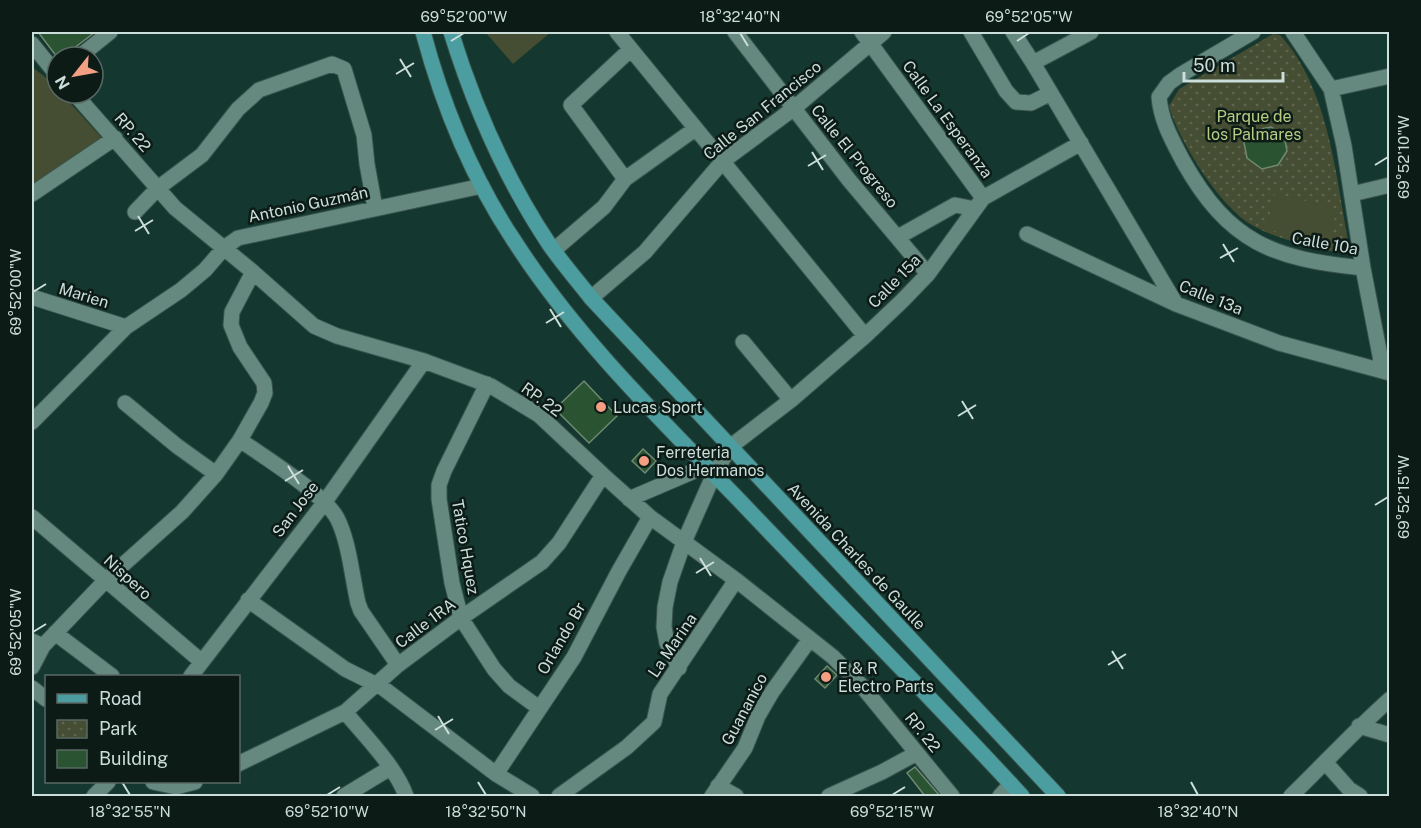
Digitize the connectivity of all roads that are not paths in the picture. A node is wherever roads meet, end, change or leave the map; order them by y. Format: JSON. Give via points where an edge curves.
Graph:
{"nodes":[{"id":1,"x":111,"y":32,"type":"edge"},
{"id":2,"x":423,"y":32,"type":"edge"},
{"id":3,"x":451,"y":32,"type":"edge"},
{"id":4,"x":616,"y":32,"type":"edge"},
{"id":5,"x":735,"y":32,"type":"edge"},
{"id":6,"x":884,"y":32,"type":"edge"},
{"id":7,"x":971,"y":32,"type":"edge"},
{"id":8,"x":1013,"y":32,"type":"edge"},
{"id":9,"x":1091,"y":32,"type":"edge"},
{"id":10,"x":1253,"y":32,"type":"edge"},
{"id":11,"x":1293,"y":32,"type":"edge"},
{"id":12,"x":866,"y":37,"type":"edge"},
{"id":13,"x":32,"y":44,"type":"edge"},
{"id":14,"x":94,"y":45,"type":"edge"},
{"id":15,"x":631,"y":49,"type":"junction"},
{"id":16,"x":45,"y":60,"type":"edge"},
{"id":17,"x":1033,"y":63,"type":"junction"},
{"id":18,"x":1389,"y":76,"type":"edge"},
{"id":19,"x":1331,"y":89,"type":"junction"},
{"id":20,"x":1051,"y":93,"type":"junction"},
{"id":21,"x":85,"y":105,"type":"edge"},
{"id":22,"x":793,"y":109,"type":"junction"},
{"id":23,"x":695,"y":129,"type":"junction"},
{"id":24,"x":115,"y":138,"type":"junction"},
{"id":25,"x":1081,"y":143,"type":"junction"},
{"id":26,"x":723,"y":161,"type":"junction"},
{"id":27,"x":625,"y":179,"type":"junction"},
{"id":28,"x":1389,"y":185,"type":"edge"},
{"id":29,"x":482,"y":186,"type":"junction"},
{"id":30,"x":158,"y":188,"type":"junction"},
{"id":31,"x":32,"y":194,"type":"edge"},
{"id":32,"x":1352,"y":194,"type":"junction"},
{"id":33,"x":979,"y":204,"type":"junction"},
{"id":34,"x":375,"y":208,"type":"junction"},
{"id":35,"x":135,"y":212,"type":"dead end"},
{"id":36,"x":1027,"y":234,"type":"dead end"},
{"id":37,"x":898,"y":237,"type":"junction"},
{"id":38,"x":224,"y":248,"type":"junction"},
{"id":39,"x":554,"y":250,"type":"junction"},
{"id":40,"x":1363,"y":268,"type":"junction"},
{"id":41,"x":254,"y":272,"type":"junction"},
{"id":42,"x":928,"y":273,"type":"junction"},
{"id":43,"x":32,"y":297,"type":"edge"},
{"id":44,"x":591,"y":298,"type":"junction"},
{"id":45,"x":1176,"y":303,"type":"junction"},
{"id":46,"x":126,"y":327,"type":"junction"},
{"id":47,"x":865,"y":336,"type":"junction"},
{"id":48,"x":743,"y":342,"type":"dead end"},
{"id":49,"x":423,"y":361,"type":"junction"},
{"id":50,"x":1386,"y":372,"type":"edge"},
{"id":51,"x":487,"y":384,"type":"junction"},
{"id":52,"x":790,"y":400,"type":"junction"},
{"id":53,"x":125,"y":403,"type":"dead end"},
{"id":54,"x":32,"y":423,"type":"edge"},
{"id":55,"x":240,"y":440,"type":"junction"},
{"id":56,"x":730,"y":447,"type":"junction"},
{"id":57,"x":710,"y":470,"type":"junction"},
{"id":58,"x":216,"y":474,"type":"junction"},
{"id":59,"x":603,"y":475,"type":"junction"},
{"id":60,"x":629,"y":498,"type":"junction"},
{"id":61,"x":324,"y":502,"type":"junction"},
{"id":62,"x":32,"y":517,"type":"edge"},
{"id":63,"x":650,"y":517,"type":"junction"},
{"id":64,"x":684,"y":542,"type":"junction"},
{"id":65,"x":106,"y":580,"type":"junction"},
{"id":66,"x":736,"y":580,"type":"junction"},
{"id":67,"x":249,"y":600,"type":"junction"},
{"id":68,"x":461,"y":618,"type":"junction"},
{"id":69,"x":55,"y":633,"type":"junction"},
{"id":70,"x":810,"y":639,"type":"junction"},
{"id":71,"x":37,"y":644,"type":"edge"},
{"id":72,"x":202,"y":662,"type":"junction"},
{"id":73,"x":398,"y":665,"type":"junction"},
{"id":74,"x":32,"y":667,"type":"edge"},
{"id":75,"x":679,"y":668,"type":"junction"},
{"id":76,"x":111,"y":675,"type":"edge"},
{"id":77,"x":192,"y":675,"type":"edge"},
{"id":78,"x":375,"y":686,"type":"junction"},
{"id":79,"x":32,"y":688,"type":"edge"},
{"id":80,"x":45,"y":698,"type":"edge"},
{"id":81,"x":1389,"y":699,"type":"edge"},
{"id":82,"x":539,"y":708,"type":"junction"},
{"id":83,"x":345,"y":711,"type":"junction"},
{"id":84,"x":1359,"y":726,"type":"junction"},
{"id":85,"x":1389,"y":735,"type":"edge"},
{"id":86,"x":917,"y":753,"type":"junction"},
{"id":87,"x":240,"y":763,"type":"edge"},
{"id":88,"x":1326,"y":763,"type":"junction"},
{"id":89,"x":390,"y":768,"type":"junction"},
{"id":90,"x":496,"y":774,"type":"junction"},
{"id":91,"x":107,"y":783,"type":"edge"},
{"id":92,"x":158,"y":783,"type":"edge"},
{"id":93,"x":191,"y":783,"type":"edge"},
{"id":94,"x":1011,"y":784,"type":"junction"},
{"id":95,"x":715,"y":791,"type":"edge"},
{"id":96,"x":94,"y":796,"type":"edge"},
{"id":97,"x":344,"y":796,"type":"edge"},
{"id":98,"x":406,"y":796,"type":"edge"},
{"id":99,"x":532,"y":796,"type":"edge"},
{"id":100,"x":559,"y":796,"type":"edge"},
{"id":101,"x":736,"y":796,"type":"edge"},
{"id":102,"x":829,"y":796,"type":"edge"},
{"id":103,"x":952,"y":796,"type":"edge"},
{"id":104,"x":1000,"y":796,"type":"edge"},
{"id":105,"x":1022,"y":796,"type":"edge"},
{"id":106,"x":1058,"y":796,"type":"edge"},
{"id":107,"x":1291,"y":796,"type":"edge"},
{"id":108,"x":1360,"y":796,"type":"edge"}],
"edges":[{"from":1,"to":14,"type":"street"},
{"from":2,"to":29,"type":"main road","via":[[454,124]]},
{"from":3,"to":39,"type":"main road","name":"Avenida Charles de Gaulle","via":[[467,84],[492,143]]},
{"from":4,"to":15,"type":"street"},
{"from":5,"to":22,"type":"street","name":"Calle El Progreso"},
{"from":6,"to":12,"type":"street","name":"Calle San Francisco"},
{"from":7,"to":20,"type":"street","via":[[1016,102],[1031,103]]},
{"from":8,"to":17,"type":"street"},
{"from":9,"to":17,"type":"street"},
{"from":10,"to":40,"type":"street","name":"Calle 10a","via":[[1169,83],[1159,97],[1169,136],[1211,204],[1261,246],[1319,264]]},
{"from":11,"to":19,"type":"street"},
{"from":12,"to":22,"type":"street","name":"Calle San Francisco"},
{"from":12,"to":33,"type":"street","name":"Calle La Esperanza"},
{"from":13,"to":16,"type":"street"},
{"from":15,"to":23,"type":"street"},
{"from":15,"to":27,"type":"street","via":[[572,105]]},
{"from":17,"to":20,"type":"street"},
{"from":18,"to":19,"type":"street"},
{"from":19,"to":32,"type":"street"},
{"from":20,"to":25,"type":"street"},
{"from":21,"to":24,"type":"street","name":"RP. 22"},
{"from":22,"to":26,"type":"street","name":"Calle San Francisco"},
{"from":22,"to":37,"type":"street","name":"Calle El Progreso"},
{"from":23,"to":26,"type":"street"},
{"from":23,"to":27,"type":"street"},
{"from":24,"to":30,"type":"street","name":"RP. 22"},
{"from":24,"to":31,"type":"street"},
{"from":25,"to":33,"type":"street","name":"Calle 15a"},
{"from":25,"to":45,"type":"street"},
{"from":26,"to":44,"type":"street","name":"Calle San Francisco","via":[[645,252]]},
{"from":26,"to":47,"type":"street"},
{"from":27,"to":39,"type":"street","via":[[604,207]]},
{"from":28,"to":32,"type":"street"},
{"from":29,"to":34,"type":"street","name":"Antonio Guzmán"},
{"from":29,"to":57,"type":"main road","via":[[512,238],[579,330]]},
{"from":30,"to":34,"type":"street","via":[[202,155],[238,109],[259,90],[332,64],[344,69],[364,135]]},
{"from":30,"to":35,"type":"street"},
{"from":30,"to":38,"type":"street","name":"RP. 22"},
{"from":32,"to":40,"type":"street"},
{"from":33,"to":37,"type":"street","via":[[955,206]]},
{"from":33,"to":42,"type":"street","name":"Calle 15a"},
{"from":34,"to":38,"type":"street","name":"Antonio Guzmán","via":[[238,238]]},
{"from":36,"to":45,"type":"street","name":"Calle 13a"},
{"from":37,"to":42,"type":"street","name":"Calle El Progreso"},
{"from":38,"to":41,"type":"street","name":"RP. 22"},
{"from":38,"to":46,"type":"street","name":"Antonio Guzmán","via":[[182,290]]},
{"from":39,"to":44,"type":"main road","name":"Avenida Charles de Gaulle"},
{"from":40,"to":50,"type":"street"},
{"from":41,"to":49,"type":"street","name":"RP. 22","via":[[326,332]]},
{"from":41,"to":55,"type":"street","via":[[232,312],[231,325],[240,347],[264,383],[265,393]]},
{"from":42,"to":47,"type":"street","name":"Calle 15a"},
{"from":43,"to":46,"type":"street","name":"Marien"},
{"from":44,"to":56,"type":"main road","name":"Avenida Charles de Gaulle"},
{"from":45,"to":50,"type":"street","name":"Calle 13a","via":[[1279,343]]},
{"from":46,"to":54,"type":"street","name":"Antonio Guzmán"},
{"from":47,"to":52,"type":"street","name":"Calle 15a"},
{"from":48,"to":52,"type":"street"},
{"from":49,"to":51,"type":"street","name":"RP. 22"},
{"from":49,"to":61,"type":"street","name":"San Jose"},
{"from":51,"to":59,"type":"street","name":"RP. 22","via":[[538,415]]},
{"from":51,"to":68,"type":"street","name":"Tatico Hquez","via":[[439,485],[452,583]]},
{"from":52,"to":56,"type":"street","name":"Calle 15a"},
{"from":53,"to":58,"type":"street"},
{"from":55,"to":58,"type":"street"},
{"from":55,"to":61,"type":"street"},
{"from":56,"to":57,"type":"street"},
{"from":56,"to":106,"type":"main road","name":"Avenida Charles de Gaulle"},
{"from":57,"to":60,"type":"street"},
{"from":57,"to":64,"type":"street"},
{"from":57,"to":94,"type":"main road"},
{"from":58,"to":65,"type":"street","via":[[167,526]]},
{"from":59,"to":60,"type":"street","name":"RP. 22"},
{"from":59,"to":68,"type":"street","name":"Calle 1RA","via":[[551,554]]},
{"from":60,"to":63,"type":"street","name":"RP. 22"},
{"from":61,"to":67,"type":"street","name":"San Jose"},
{"from":61,"to":73,"type":"street","via":[[342,529],[361,611]]},
{"from":62,"to":65,"type":"street","name":"Nispero"},
{"from":63,"to":64,"type":"street","name":"RP. 22"},
{"from":63,"to":82,"type":"street","name":"Orlando Br","via":[[574,657]]},
{"from":64,"to":66,"type":"street","name":"RP. 22"},
{"from":64,"to":75,"type":"street","via":[[670,582],[664,627]]},
{"from":65,"to":69,"type":"street"},
{"from":65,"to":72,"type":"street","name":"Nispero"},
{"from":66,"to":70,"type":"street","name":"RP. 22"},
{"from":66,"to":75,"type":"street","name":"La Marina"},
{"from":67,"to":72,"type":"street","name":"San Jose"},
{"from":67,"to":78,"type":"street"},
{"from":68,"to":73,"type":"street","name":"Calle 1RA"},
{"from":68,"to":82,"type":"street","name":"Tatico Hquez","via":[[494,669],[509,686]]},
{"from":69,"to":71,"type":"street"},
{"from":69,"to":76,"type":"street"},
{"from":70,"to":86,"type":"street","name":"RP. 22","via":[[855,678]]},
{"from":70,"to":95,"type":"street","name":"Guananico","via":[[772,692],[745,748]]},
{"from":71,"to":74,"type":"street"},
{"from":72,"to":77,"type":"street","name":"San Jose"},
{"from":73,"to":78,"type":"street","name":"Calle 1RA"},
{"from":75,"to":100,"type":"street","name":"La Marina","via":[[660,694],[654,722],[647,730]]},
{"from":78,"to":83,"type":"street","name":"Calle 1RA"},
{"from":78,"to":90,"type":"street","via":[[383,688]]},
{"from":79,"to":80,"type":"street"},
{"from":81,"to":84,"type":"street"},
{"from":82,"to":90,"type":"street","name":"Orlando Br"},
{"from":83,"to":87,"type":"street","name":"Calle 1RA"},
{"from":83,"to":89,"type":"street"},
{"from":84,"to":85,"type":"street"},
{"from":84,"to":88,"type":"street"},
{"from":86,"to":102,"type":"street"},
{"from":86,"to":103,"type":"street","name":"RP. 22"},
{"from":88,"to":107,"type":"street"},
{"from":88,"to":108,"type":"street"},
{"from":89,"to":97,"type":"street"},
{"from":89,"to":98,"type":"street"},
{"from":90,"to":99,"type":"street"},
{"from":91,"to":96,"type":"street"},
{"from":92,"to":93,"type":"street","via":[[176,787]]},
{"from":94,"to":104,"type":"street"},
{"from":94,"to":105,"type":"main road"},
{"from":95,"to":101,"type":"street"}]}
